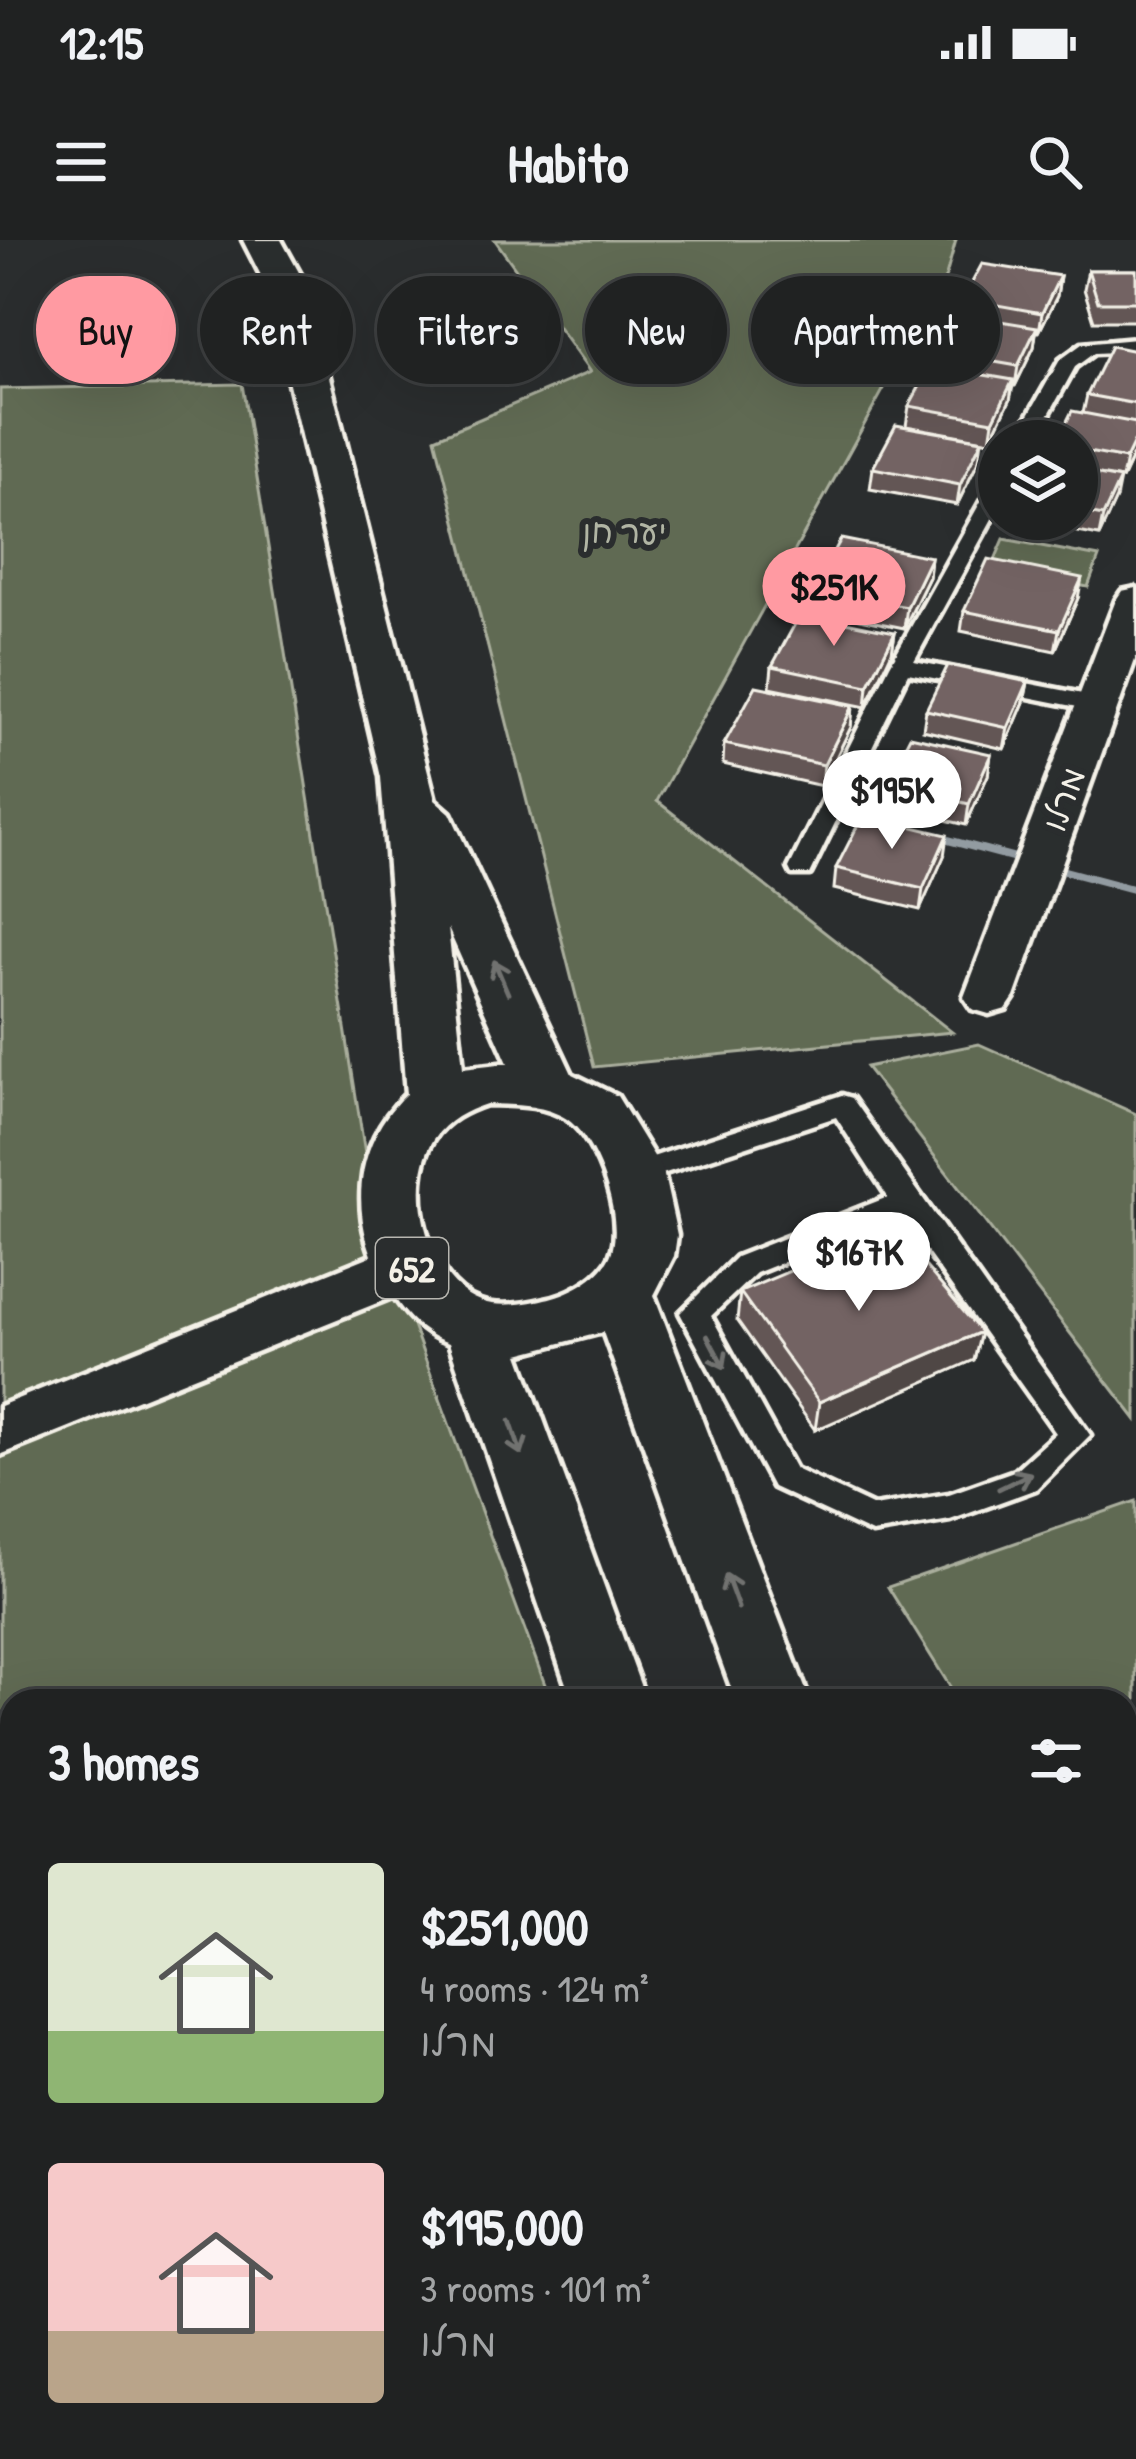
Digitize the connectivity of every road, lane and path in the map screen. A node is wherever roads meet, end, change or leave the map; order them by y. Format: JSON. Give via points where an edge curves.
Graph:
{"nodes":[{"id":1,"x":262,"y":240,"type":"edge"},
{"id":2,"x":1136,"y":345,"type":"edge"},
{"id":3,"x":1036,"y":420,"type":"edge"},
{"id":4,"x":978,"y":526,"type":"edge"},
{"id":5,"x":1136,"y":600,"type":"edge"},
{"id":6,"x":902,"y":665,"type":"junction"},
{"id":7,"x":1098,"y":704,"type":"junction"},
{"id":8,"x":406,"y":777,"type":"junction"},
{"id":9,"x":801,"y":868,"type":"dead end"},
{"id":10,"x":989,"y":997,"type":"dead end"},
{"id":11,"x":547,"y":1085,"type":"junction"},
{"id":12,"x":436,"y":1100,"type":"junction"},
{"id":13,"x":635,"y":1173,"type":"junction"},
{"id":14,"x":904,"y":1202,"type":"junction"},
{"id":15,"x":408,"y":1262,"type":"junction"},
{"id":16,"x":620,"y":1290,"type":"junction"},
{"id":17,"x":477,"y":1328,"type":"junction"},
{"id":18,"x":0,"y":1431,"type":"edge"},
{"id":19,"x":604,"y":1689,"type":"edge"},
{"id":20,"x":769,"y":1689,"type":"edge"}],
"edges":[{"from":1,"to":8,"type":"main road","via":[[286,285]]},
{"from":2,"to":3,"type":"lane","via":[[1090,348],[1067,364]]},
{"from":4,"to":6,"type":"lane"},
{"from":5,"to":7,"type":"street","name":"מרלו"},
{"from":6,"to":7,"type":"lane"},
{"from":6,"to":9,"type":"lane"},
{"from":7,"to":10,"type":"street","name":"מרלו"},
{"from":11,"to":8,"type":"main road","one_way":true},
{"from":8,"to":12,"type":"main road"},
{"from":11,"to":12,"type":"main road","via":[[484,1084]]},
{"from":11,"to":13,"type":"main road","via":[[594,1108]]},
{"from":12,"to":15,"type":"main road","number":"652","via":[[394,1150],[389,1198]]},
{"from":13,"to":14,"type":"lane","via":[[842,1105]]},
{"from":13,"to":16,"type":"main road","via":[[645,1227],[639,1262]]},
{"from":14,"to":14,"type":"lane","one_way":true,"via":[[746,1265],[694,1313],[784,1478],[872,1520],[950,1507],[1024,1480],[1075,1435]]},
{"from":15,"to":17,"type":"main road","number":"652","via":[[445,1312]]},
{"from":15,"to":18,"type":"street"},
{"from":16,"to":17,"type":"main road","number":"652","via":[[580,1314]]},
{"from":20,"to":16,"type":"main road","one_way":true},
{"from":17,"to":19,"type":"main road","number":"652","one_way":true}]}
